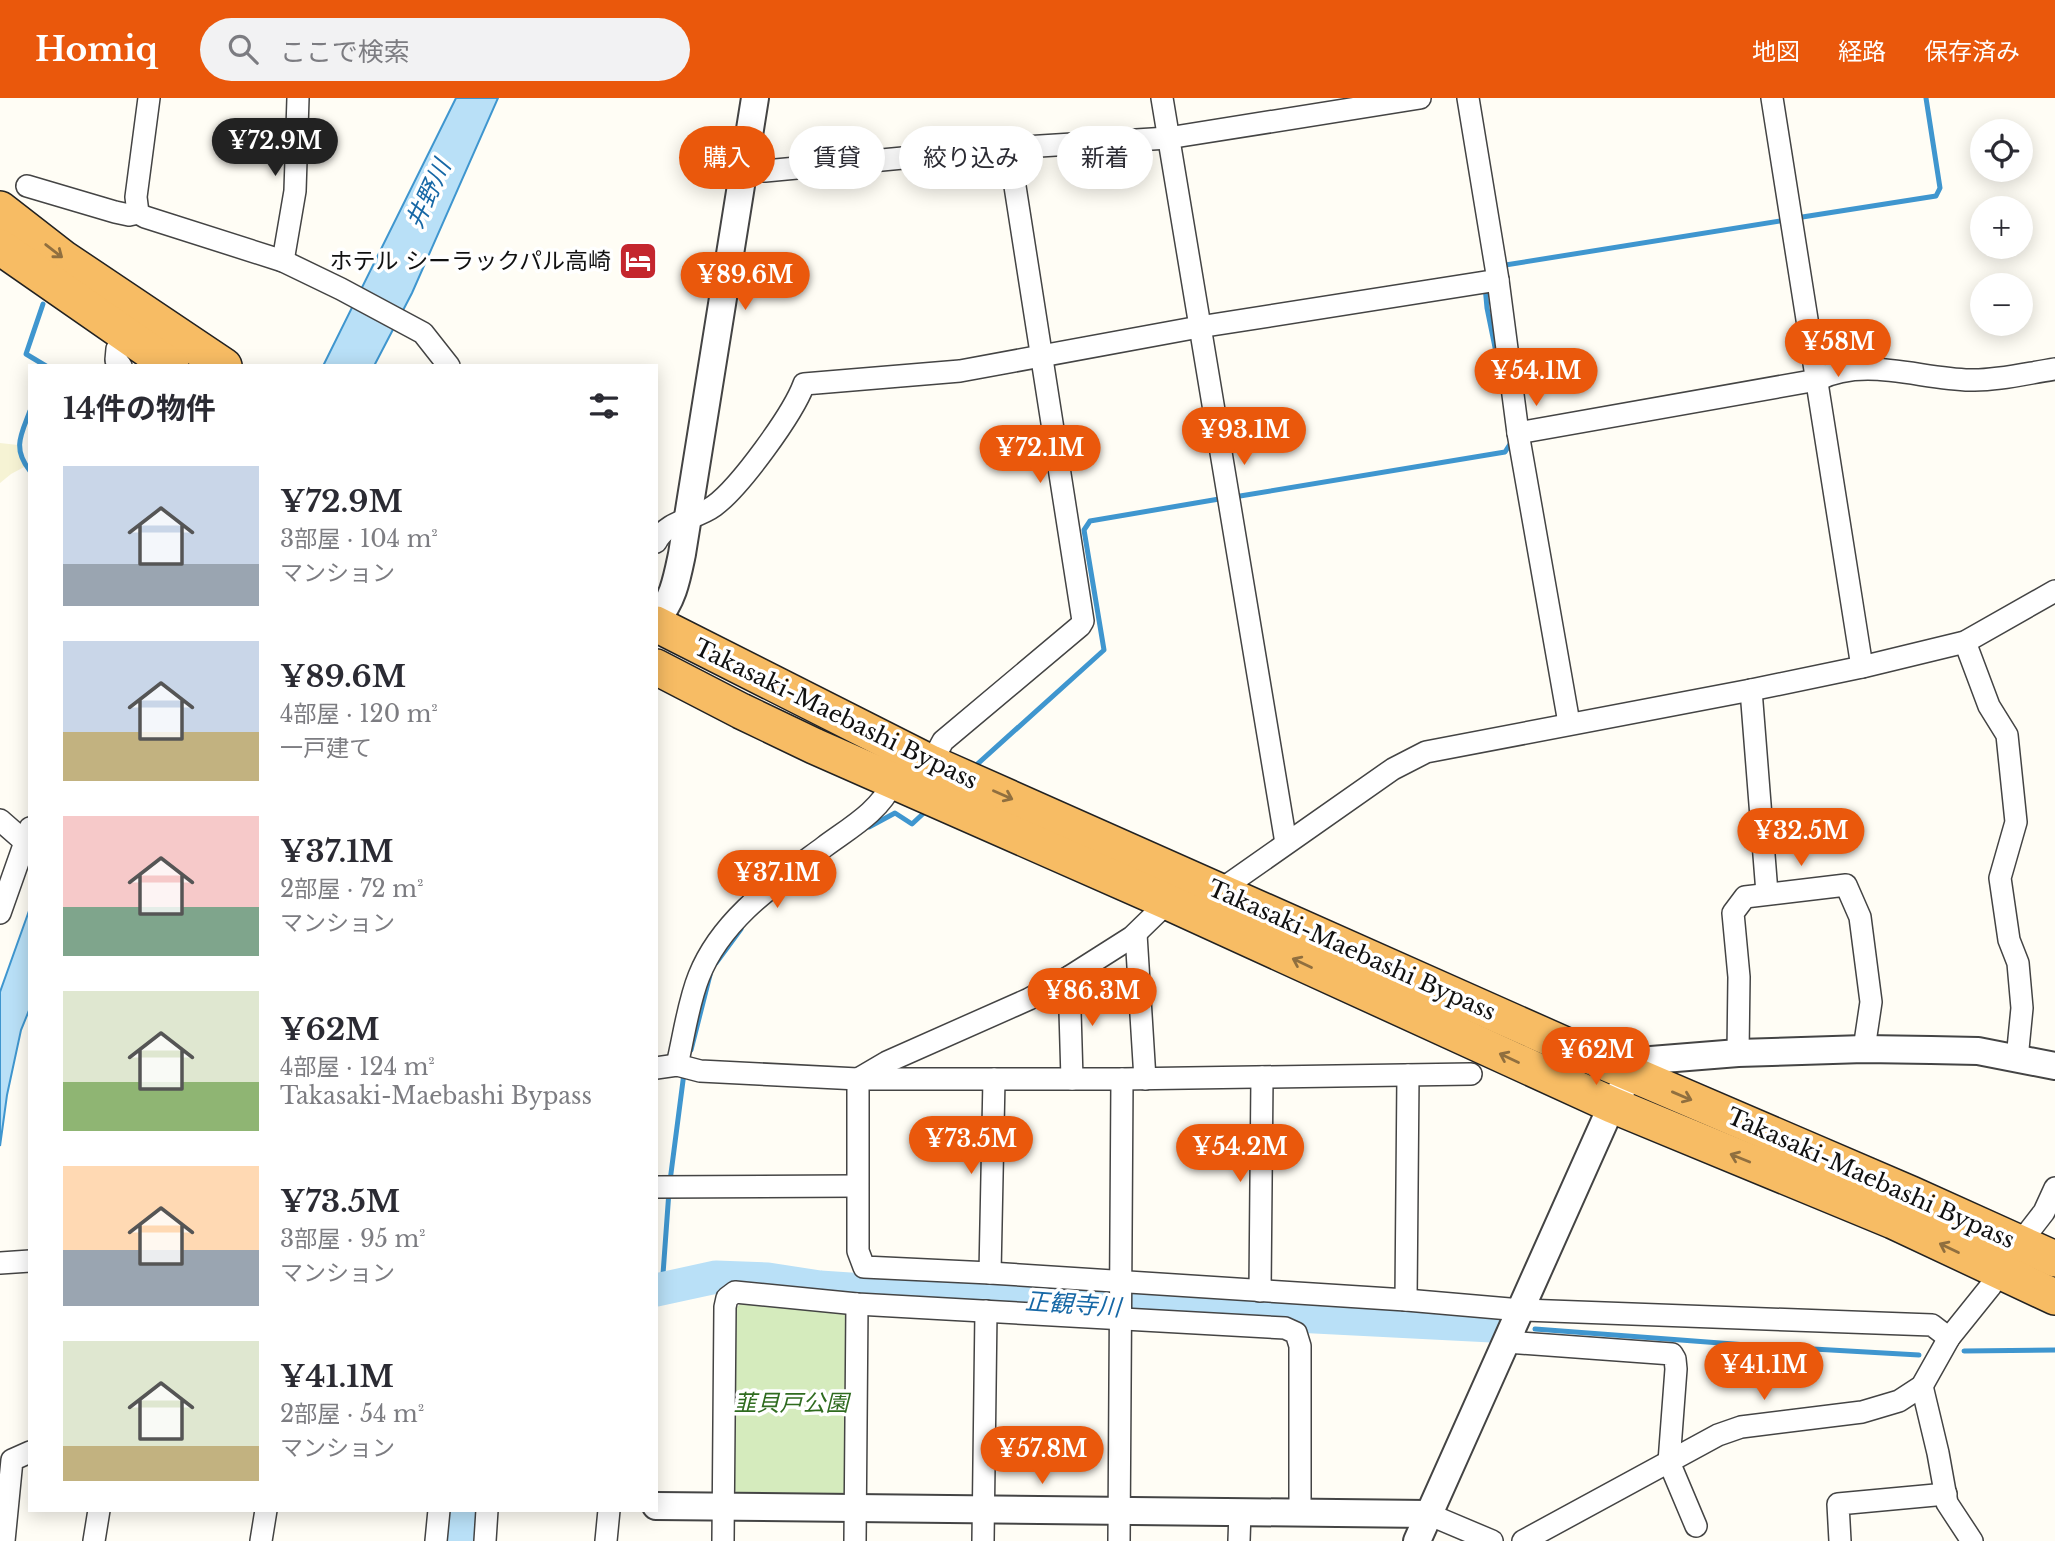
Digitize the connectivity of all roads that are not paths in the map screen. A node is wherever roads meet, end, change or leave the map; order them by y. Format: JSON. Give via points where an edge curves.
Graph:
{"nodes":[{"id":1,"x":149,"y":98,"type":"edge"},
{"id":2,"x":298,"y":98,"type":"edge"},
{"id":3,"x":755,"y":98,"type":"edge"},
{"id":4,"x":1162,"y":98,"type":"edge"},
{"id":5,"x":1420,"y":98,"type":"edge"},
{"id":6,"x":1468,"y":98,"type":"edge"},
{"id":7,"x":1772,"y":98,"type":"edge"},
{"id":8,"x":751,"y":126,"type":"edge"},
{"id":9,"x":1168,"y":138,"type":"junction"},
{"id":10,"x":1043,"y":146,"type":"edge"},
{"id":11,"x":899,"y":158,"type":"edge"},
{"id":12,"x":775,"y":170,"type":"edge"},
{"id":13,"x":27,"y":186,"type":"dead end"},
{"id":14,"x":741,"y":189,"type":"edge"},
{"id":15,"x":1015,"y":189,"type":"edge"},
{"id":16,"x":0,"y":209,"type":"edge"},
{"id":17,"x":138,"y":213,"type":"junction"},
{"id":18,"x":0,"y":247,"type":"edge"},
{"id":19,"x":283,"y":261,"type":"junction"},
{"id":20,"x":1498,"y":280,"type":"junction"},
{"id":21,"x":1199,"y":327,"type":"junction"},
{"id":22,"x":122,"y":350,"type":"edge"},
{"id":23,"x":1041,"y":356,"type":"junction"},
{"id":24,"x":165,"y":364,"type":"edge"},
{"id":25,"x":221,"y":364,"type":"edge"},
{"id":26,"x":448,"y":364,"type":"edge"},
{"id":27,"x":2055,"y":369,"type":"edge"},
{"id":28,"x":1817,"y":380,"type":"junction"},
{"id":29,"x":1518,"y":433,"type":"junction"},
{"id":30,"x":688,"y":519,"type":"junction"},
{"id":31,"x":658,"y":538,"type":"edge"},
{"id":32,"x":2055,"y":591,"type":"edge"},
{"id":33,"x":658,"y":619,"type":"edge"},
{"id":34,"x":658,"y":623,"type":"edge"},
{"id":35,"x":1965,"y":642,"type":"junction"},
{"id":36,"x":1863,"y":667,"type":"junction"},
{"id":37,"x":658,"y":668,"type":"edge"},
{"id":38,"x":1751,"y":690,"type":"junction"},
{"id":39,"x":1569,"y":723,"type":"junction"},
{"id":40,"x":931,"y":763,"type":"junction"},
{"id":41,"x":893,"y":782,"type":"junction"},
{"id":42,"x":0,"y":820,"type":"edge"},
{"id":43,"x":27,"y":835,"type":"edge"},
{"id":44,"x":1286,"y":843,"type":"junction"},
{"id":45,"x":1219,"y":891,"type":"junction"},
{"id":46,"x":1767,"y":893,"type":"junction"},
{"id":47,"x":1168,"y":902,"type":"junction"},
{"id":48,"x":0,"y":913,"type":"edge"},
{"id":49,"x":1136,"y":934,"type":"junction"},
{"id":50,"x":1069,"y":977,"type":"junction"},
{"id":51,"x":1864,"y":1049,"type":"junction"},
{"id":52,"x":1738,"y":1054,"type":"junction"},
{"id":53,"x":2017,"y":1059,"type":"junction"},
{"id":54,"x":2055,"y":1066,"type":"edge"},
{"id":55,"x":677,"y":1067,"type":"edge"},
{"id":56,"x":1471,"y":1074,"type":"dead end"},
{"id":57,"x":1631,"y":1074,"type":"junction"},
{"id":58,"x":1408,"y":1075,"type":"junction"},
{"id":59,"x":1262,"y":1077,"type":"junction"},
{"id":60,"x":858,"y":1079,"type":"junction"},
{"id":61,"x":994,"y":1079,"type":"junction"},
{"id":62,"x":1072,"y":1079,"type":"junction"},
{"id":63,"x":1122,"y":1079,"type":"junction"},
{"id":64,"x":1145,"y":1079,"type":"junction"},
{"id":65,"x":1612,"y":1105,"type":"junction"},
{"id":66,"x":857,"y":1186,"type":"junction"},
{"id":67,"x":665,"y":1187,"type":"edge"},
{"id":68,"x":2055,"y":1188,"type":"edge"},
{"id":69,"x":2020,"y":1243,"type":"junction"},
{"id":70,"x":2055,"y":1259,"type":"edge"},
{"id":71,"x":990,"y":1273,"type":"junction"},
{"id":72,"x":1999,"y":1273,"type":"junction"},
{"id":73,"x":1119,"y":1286,"type":"junction"},
{"id":74,"x":1260,"y":1291,"type":"junction"},
{"id":75,"x":2055,"y":1297,"type":"edge"},
{"id":76,"x":1406,"y":1300,"type":"junction"},
{"id":77,"x":857,"y":1304,"type":"junction"},
{"id":78,"x":1521,"y":1310,"type":"junction"},
{"id":79,"x":986,"y":1311,"type":"junction"},
{"id":80,"x":1120,"y":1316,"type":"junction"},
{"id":81,"x":1949,"y":1338,"type":"junction"},
{"id":82,"x":1507,"y":1342,"type":"junction"},
{"id":83,"x":1922,"y":1386,"type":"junction"},
{"id":84,"x":28,"y":1453,"type":"edge"},
{"id":85,"x":1669,"y":1462,"type":"junction"},
{"id":86,"x":1946,"y":1494,"type":"junction"},
{"id":87,"x":658,"y":1506,"type":"edge"},
{"id":88,"x":723,"y":1506,"type":"junction"},
{"id":89,"x":855,"y":1507,"type":"junction"},
{"id":90,"x":984,"y":1508,"type":"junction"},
{"id":91,"x":1119,"y":1510,"type":"junction"},
{"id":92,"x":1240,"y":1511,"type":"junction"},
{"id":93,"x":1300,"y":1511,"type":"junction"},
{"id":94,"x":99,"y":1512,"type":"edge"},
{"id":95,"x":266,"y":1512,"type":"edge"},
{"id":96,"x":439,"y":1512,"type":"edge"},
{"id":97,"x":486,"y":1512,"type":"edge"},
{"id":98,"x":609,"y":1512,"type":"edge"},
{"id":99,"x":1427,"y":1514,"type":"junction"},
{"id":100,"x":1696,"y":1525,"type":"dead end"},
{"id":101,"x":1546,"y":1535,"type":"edge"},
{"id":102,"x":4,"y":1541,"type":"edge"},
{"id":103,"x":94,"y":1541,"type":"edge"},
{"id":104,"x":261,"y":1541,"type":"edge"},
{"id":105,"x":436,"y":1541,"type":"edge"},
{"id":106,"x":485,"y":1541,"type":"edge"},
{"id":107,"x":606,"y":1541,"type":"edge"},
{"id":108,"x":723,"y":1541,"type":"edge"},
{"id":109,"x":855,"y":1541,"type":"edge"},
{"id":110,"x":984,"y":1541,"type":"edge"},
{"id":111,"x":1119,"y":1541,"type":"edge"},
{"id":112,"x":1239,"y":1541,"type":"edge"},
{"id":113,"x":1417,"y":1541,"type":"edge"},
{"id":114,"x":1492,"y":1541,"type":"edge"},
{"id":115,"x":1523,"y":1541,"type":"edge"},
{"id":116,"x":1833,"y":1541,"type":"edge"},
{"id":117,"x":1972,"y":1541,"type":"edge"}],
"edges":[{"from":1,"to":17,"type":"street","via":[[136,197]]},
{"from":2,"to":19,"type":"street","via":[[295,191]]},
{"from":3,"to":8,"type":"street"},
{"from":4,"to":9,"type":"street"},
{"from":5,"to":9,"type":"street"},
{"from":6,"to":20,"type":"street"},
{"from":7,"to":28,"type":"street"},
{"from":9,"to":10,"type":"street"},
{"from":9,"to":21,"type":"street"},
{"from":11,"to":12,"type":"street"},
{"from":13,"to":17,"type":"street","via":[[115,212]]},
{"from":14,"to":30,"type":"street"},
{"from":15,"to":23,"type":"street"},
{"from":16,"to":25,"type":"highway","one_way":true,"via":[[63,258]]},
{"from":17,"to":19,"type":"street"},
{"from":18,"to":22,"type":"highway"},
{"from":19,"to":26,"type":"street","via":[[417,329]]},
{"from":20,"to":21,"type":"street"},
{"from":20,"to":29,"type":"street"},
{"from":21,"to":23,"type":"street"},
{"from":21,"to":44,"type":"street"},
{"from":22,"to":24,"type":"highway"},
{"from":23,"to":30,"type":"street","via":[[948,373],[804,384],[786,418],[725,497]]},
{"from":23,"to":40,"type":"street","via":[[1083,621],[943,741]]},
{"from":27,"to":28,"type":"street","via":[[1971,380],[1879,369],[1833,372]]},
{"from":28,"to":29,"type":"street"},
{"from":28,"to":36,"type":"street"},
{"from":29,"to":39,"type":"street"},
{"from":30,"to":31,"type":"street","via":[[667,528]]},
{"from":30,"to":33,"type":"street","via":[[675,589]]},
{"from":32,"to":35,"type":"street"},
{"from":34,"to":40,"type":"highway","name":"Takasaki-Maebashi Bypass"},
{"from":35,"to":36,"type":"street"},
{"from":35,"to":53,"type":"street","via":[[1989,706],[2007,735],[2016,822],[2000,878],[2009,940],[2018,963],[2022,1008]]},
{"from":36,"to":38,"type":"street"},
{"from":37,"to":41,"type":"highway","name":"Takasaki-Maebashi Bypass"},
{"from":38,"to":39,"type":"street"},
{"from":38,"to":46,"type":"street"},
{"from":39,"to":44,"type":"street","via":[[1426,752],[1392,769]]},
{"from":40,"to":45,"type":"highway","name":"Takasaki-Maebashi Bypass","one_way":true},
{"from":41,"to":47,"type":"highway","name":"Takasaki-Maebashi Bypass"},
{"from":41,"to":55,"type":"street","via":[[879,806],[775,884],[721,938],[698,978]]},
{"from":42,"to":43,"type":"street"},
{"from":43,"to":48,"type":"street"},
{"from":44,"to":45,"type":"street"},
{"from":45,"to":57,"type":"highway","name":"Takasaki-Maebashi Bypass"},
{"from":46,"to":51,"type":"street","via":[[1846,885],[1860,917],[1871,1002]]},
{"from":46,"to":52,"type":"street","via":[[1745,897],[1734,913]]},
{"from":47,"to":49,"type":"street"},
{"from":65,"to":47,"type":"highway","name":"Takasaki-Maebashi Bypass","one_way":true},
{"from":49,"to":50,"type":"street"},
{"from":49,"to":64,"type":"street"},
{"from":50,"to":60,"type":"street"},
{"from":50,"to":62,"type":"street"},
{"from":51,"to":52,"type":"street"},
{"from":51,"to":53,"type":"street","via":[[1978,1051]]},
{"from":52,"to":57,"type":"street","via":[[1651,1060]]},
{"from":53,"to":54,"type":"street"},
{"from":55,"to":60,"type":"street"},
{"from":56,"to":58,"type":"street"},
{"from":57,"to":65,"type":"street"},
{"from":57,"to":69,"type":"highway","name":"Takasaki-Maebashi Bypass","one_way":true},
{"from":58,"to":59,"type":"street"},
{"from":58,"to":76,"type":"street"},
{"from":59,"to":64,"type":"street"},
{"from":59,"to":74,"type":"street"},
{"from":60,"to":61,"type":"street"},
{"from":60,"to":66,"type":"street"},
{"from":61,"to":62,"type":"street"},
{"from":61,"to":71,"type":"street"},
{"from":62,"to":63,"type":"street"},
{"from":63,"to":64,"type":"street"},
{"from":63,"to":73,"type":"street"},
{"from":72,"to":65,"type":"highway","name":"Takasaki-Maebashi Bypass","one_way":true,"via":[[1893,1221]]},
{"from":65,"to":78,"type":"street"},
{"from":66,"to":67,"type":"street"},
{"from":66,"to":71,"type":"street","via":[[858,1251],[864,1267]]},
{"from":68,"to":69,"type":"street","via":[[2044,1212]]},
{"from":69,"to":70,"type":"highway","name":"Takasaki-Maebashi Bypass"},
{"from":71,"to":73,"type":"street"},
{"from":72,"to":75,"type":"highway","name":"Takasaki-Maebashi Bypass"},
{"from":72,"to":81,"type":"street"},
{"from":73,"to":74,"type":"street"},
{"from":73,"to":80,"type":"street"},
{"from":74,"to":76,"type":"street"},
{"from":76,"to":78,"type":"street"},
{"from":77,"to":79,"type":"street"},
{"from":77,"to":88,"type":"street","via":[[735,1292],[727,1298]]},
{"from":77,"to":89,"type":"street"},
{"from":78,"to":81,"type":"street","via":[[1932,1325]]},
{"from":78,"to":82,"type":"street"},
{"from":79,"to":80,"type":"street"},
{"from":79,"to":90,"type":"street"},
{"from":80,"to":91,"type":"street"},
{"from":80,"to":93,"type":"street","via":[[1285,1328],[1296,1333],[1300,1346]]},
{"from":81,"to":83,"type":"street"},
{"from":82,"to":85,"type":"street","via":[[1672,1354],[1676,1369]]},
{"from":82,"to":99,"type":"street"},
{"from":83,"to":85,"type":"street","via":[[1899,1401],[1862,1412],[1741,1427]]},
{"from":83,"to":86,"type":"street"},
{"from":84,"to":102,"type":"street","via":[[12,1460]]},
{"from":85,"to":100,"type":"street"},
{"from":85,"to":101,"type":"street"},
{"from":86,"to":116,"type":"street","via":[[1838,1504]]},
{"from":86,"to":117,"type":"street"},
{"from":87,"to":88,"type":"street"},
{"from":88,"to":89,"type":"street"},
{"from":88,"to":108,"type":"street"},
{"from":89,"to":90,"type":"street"},
{"from":89,"to":109,"type":"street"},
{"from":90,"to":91,"type":"street"},
{"from":90,"to":110,"type":"street"},
{"from":91,"to":92,"type":"street"},
{"from":91,"to":111,"type":"street"},
{"from":92,"to":93,"type":"street"},
{"from":92,"to":112,"type":"street"},
{"from":93,"to":99,"type":"street"},
{"from":94,"to":103,"type":"street"},
{"from":95,"to":104,"type":"street"},
{"from":96,"to":105,"type":"street"},
{"from":97,"to":106,"type":"street"},
{"from":98,"to":107,"type":"street"},
{"from":99,"to":113,"type":"street"},
{"from":99,"to":114,"type":"street"},
{"from":101,"to":115,"type":"street"}]}
